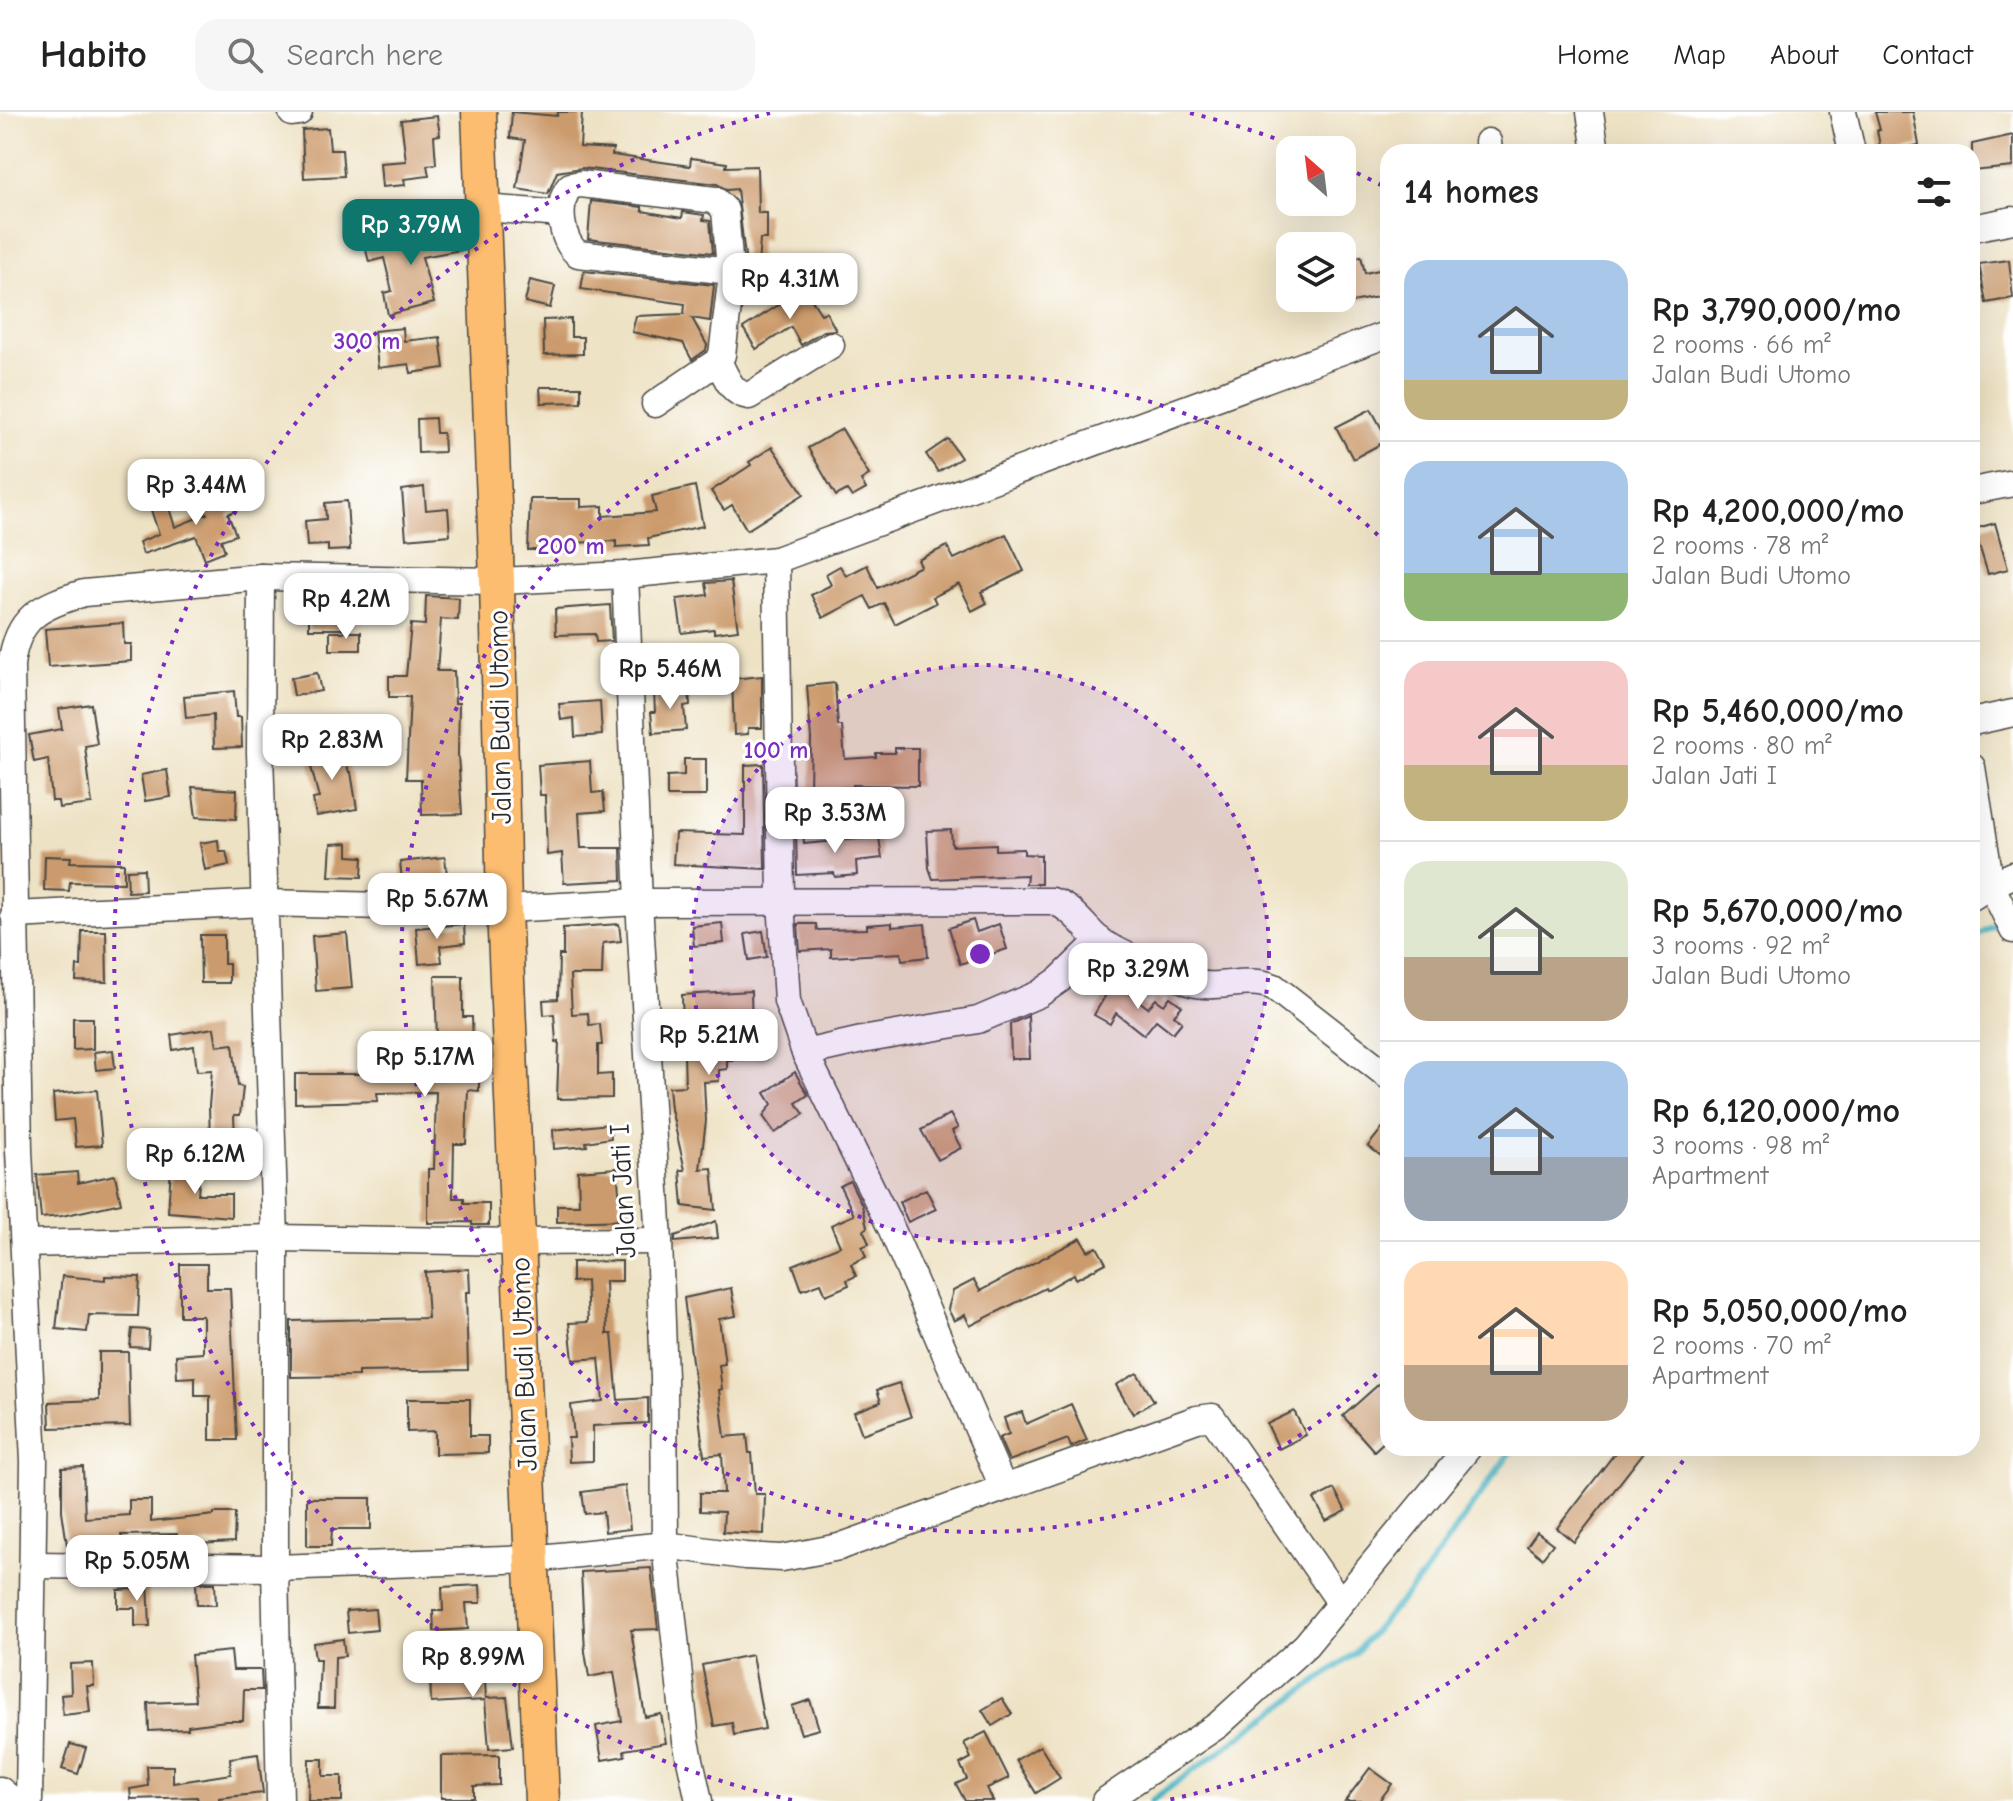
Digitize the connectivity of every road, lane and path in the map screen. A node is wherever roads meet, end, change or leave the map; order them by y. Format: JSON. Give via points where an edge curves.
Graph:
{"nodes":[{"id":1,"x":299,"y":112,"type":"edge"},
{"id":2,"x":479,"y":112,"type":"edge"},
{"id":3,"x":1590,"y":112,"type":"edge"},
{"id":4,"x":1843,"y":112,"type":"edge"},
{"id":5,"x":292,"y":113,"type":"edge"},
{"id":6,"x":1595,"y":144,"type":"edge"},
{"id":7,"x":1850,"y":144,"type":"edge"},
{"id":8,"x":485,"y":208,"type":"junction"},
{"id":9,"x":561,"y":214,"type":"junction"},
{"id":10,"x":2013,"y":220,"type":"edge"},
{"id":11,"x":1980,"y":226,"type":"edge"},
{"id":12,"x":730,"y":271,"type":"junction"},
{"id":13,"x":1380,"y":337,"type":"edge"},
{"id":14,"x":831,"y":345,"type":"dead end"},
{"id":15,"x":718,"y":361,"type":"junction"},
{"id":16,"x":655,"y":404,"type":"dead end"},
{"id":17,"x":2013,"y":483,"type":"edge"},
{"id":18,"x":1980,"y":489,"type":"edge"},
{"id":19,"x":776,"y":560,"type":"junction"},
{"id":20,"x":625,"y":575,"type":"junction"},
{"id":21,"x":261,"y":577,"type":"junction"},
{"id":22,"x":497,"y":581,"type":"junction"},
{"id":23,"x":2013,"y":713,"type":"edge"},
{"id":24,"x":1980,"y":720,"type":"edge"},
{"id":25,"x":1980,"y":813,"type":"edge"},
{"id":26,"x":1993,"y":888,"type":"edge"},
{"id":27,"x":781,"y":900,"type":"junction"},
{"id":28,"x":639,"y":902,"type":"junction"},
{"id":29,"x":265,"y":903,"type":"junction"},
{"id":30,"x":504,"y":909,"type":"junction"},
{"id":31,"x":14,"y":915,"type":"junction"},
{"id":32,"x":2011,"y":925,"type":"edge"},
{"id":33,"x":1100,"y":940,"type":"junction"},
{"id":34,"x":805,"y":1053,"type":"junction"},
{"id":35,"x":1380,"y":1064,"type":"edge"},
{"id":36,"x":275,"y":1238,"type":"junction"},
{"id":37,"x":659,"y":1241,"type":"junction"},
{"id":38,"x":520,"y":1242,"type":"junction"},
{"id":39,"x":24,"y":1244,"type":"junction"},
{"id":40,"x":1461,"y":1456,"type":"edge"},
{"id":41,"x":1003,"y":1487,"type":"junction"},
{"id":42,"x":665,"y":1545,"type":"junction"},
{"id":43,"x":531,"y":1559,"type":"junction"},
{"id":44,"x":34,"y":1565,"type":"junction"},
{"id":45,"x":275,"y":1568,"type":"junction"},
{"id":46,"x":1340,"y":1602,"type":"junction"},
{"id":47,"x":0,"y":1790,"type":"edge"},
{"id":48,"x":13,"y":1801,"type":"edge"},
{"id":49,"x":29,"y":1801,"type":"edge"},
{"id":50,"x":280,"y":1801,"type":"edge"},
{"id":51,"x":542,"y":1801,"type":"edge"},
{"id":52,"x":699,"y":1801,"type":"edge"},
{"id":53,"x":1105,"y":1801,"type":"edge"}],
"edges":[{"from":1,"to":5,"type":"street"},
{"from":2,"to":8,"type":"main road","name":"Jalan Budi Utomo"},
{"from":3,"to":6,"type":"street"},
{"from":4,"to":7,"type":"street"},
{"from":8,"to":9,"type":"street"},
{"from":8,"to":22,"type":"main road","name":"Jalan Budi Utomo"},
{"from":9,"to":12,"type":"street","via":[[569,244],[578,254]]},
{"from":9,"to":12,"type":"street","via":[[564,193],[581,184],[715,200],[725,210]]},
{"from":10,"to":11,"type":"street"},
{"from":12,"to":15,"type":"street","via":[[725,346]]},
{"from":13,"to":19,"type":"street"},
{"from":14,"to":15,"type":"street","via":[[749,396],[734,390]]},
{"from":15,"to":16,"type":"street"},
{"from":17,"to":18,"type":"street"},
{"from":19,"to":20,"type":"street"},
{"from":19,"to":27,"type":"street"},
{"from":20,"to":22,"type":"street"},
{"from":20,"to":28,"type":"street","name":"Jalan Jati I"},
{"from":21,"to":22,"type":"street"},
{"from":21,"to":29,"type":"street"},
{"from":21,"to":31,"type":"street","via":[[84,593],[42,610],[25,624],[14,641],[11,665]]},
{"from":22,"to":30,"type":"main road","name":"Jalan Budi Utomo"},
{"from":23,"to":24,"type":"street"},
{"from":25,"to":26,"type":"street"},
{"from":26,"to":32,"type":"street"},
{"from":27,"to":28,"type":"street"},
{"from":27,"to":33,"type":"street","via":[[1052,901],[1068,908]]},
{"from":27,"to":34,"type":"street","via":[[787,1001]]},
{"from":28,"to":30,"type":"street"},
{"from":28,"to":37,"type":"street","name":"Jalan Jati I"},
{"from":29,"to":30,"type":"street"},
{"from":29,"to":31,"type":"street"},
{"from":29,"to":36,"type":"street"},
{"from":30,"to":38,"type":"main road","name":"Jalan Budi Utomo"},
{"from":31,"to":39,"type":"street"},
{"from":33,"to":34,"type":"street","via":[[1059,980],[1002,1011],[968,1024]]},
{"from":33,"to":35,"type":"street","via":[[1190,982],[1253,981],[1274,987]]},
{"from":34,"to":41,"type":"street","via":[[892,1230]]},
{"from":36,"to":38,"type":"street"},
{"from":36,"to":39,"type":"street"},
{"from":36,"to":45,"type":"street"},
{"from":37,"to":38,"type":"street"},
{"from":37,"to":42,"type":"street","name":"Jalan Jati I"},
{"from":38,"to":43,"type":"main road","name":"Jalan Budi Utomo"},
{"from":39,"to":44,"type":"street"},
{"from":40,"to":46,"type":"street"},
{"from":41,"to":42,"type":"street","via":[[811,1554],[745,1556]]},
{"from":41,"to":46,"type":"street","via":[[1212,1417]]},
{"from":42,"to":43,"type":"street"},
{"from":42,"to":52,"type":"street","name":"Jalan Jati I","via":[[686,1741]]},
{"from":43,"to":45,"type":"street"},
{"from":43,"to":51,"type":"main road","name":"Jalan Budi Utomo"},
{"from":44,"to":45,"type":"street"},
{"from":44,"to":49,"type":"street"},
{"from":45,"to":50,"type":"street"},
{"from":46,"to":53,"type":"street","via":[[1306,1645],[1218,1725]]},
{"from":47,"to":48,"type":"street"}]}
